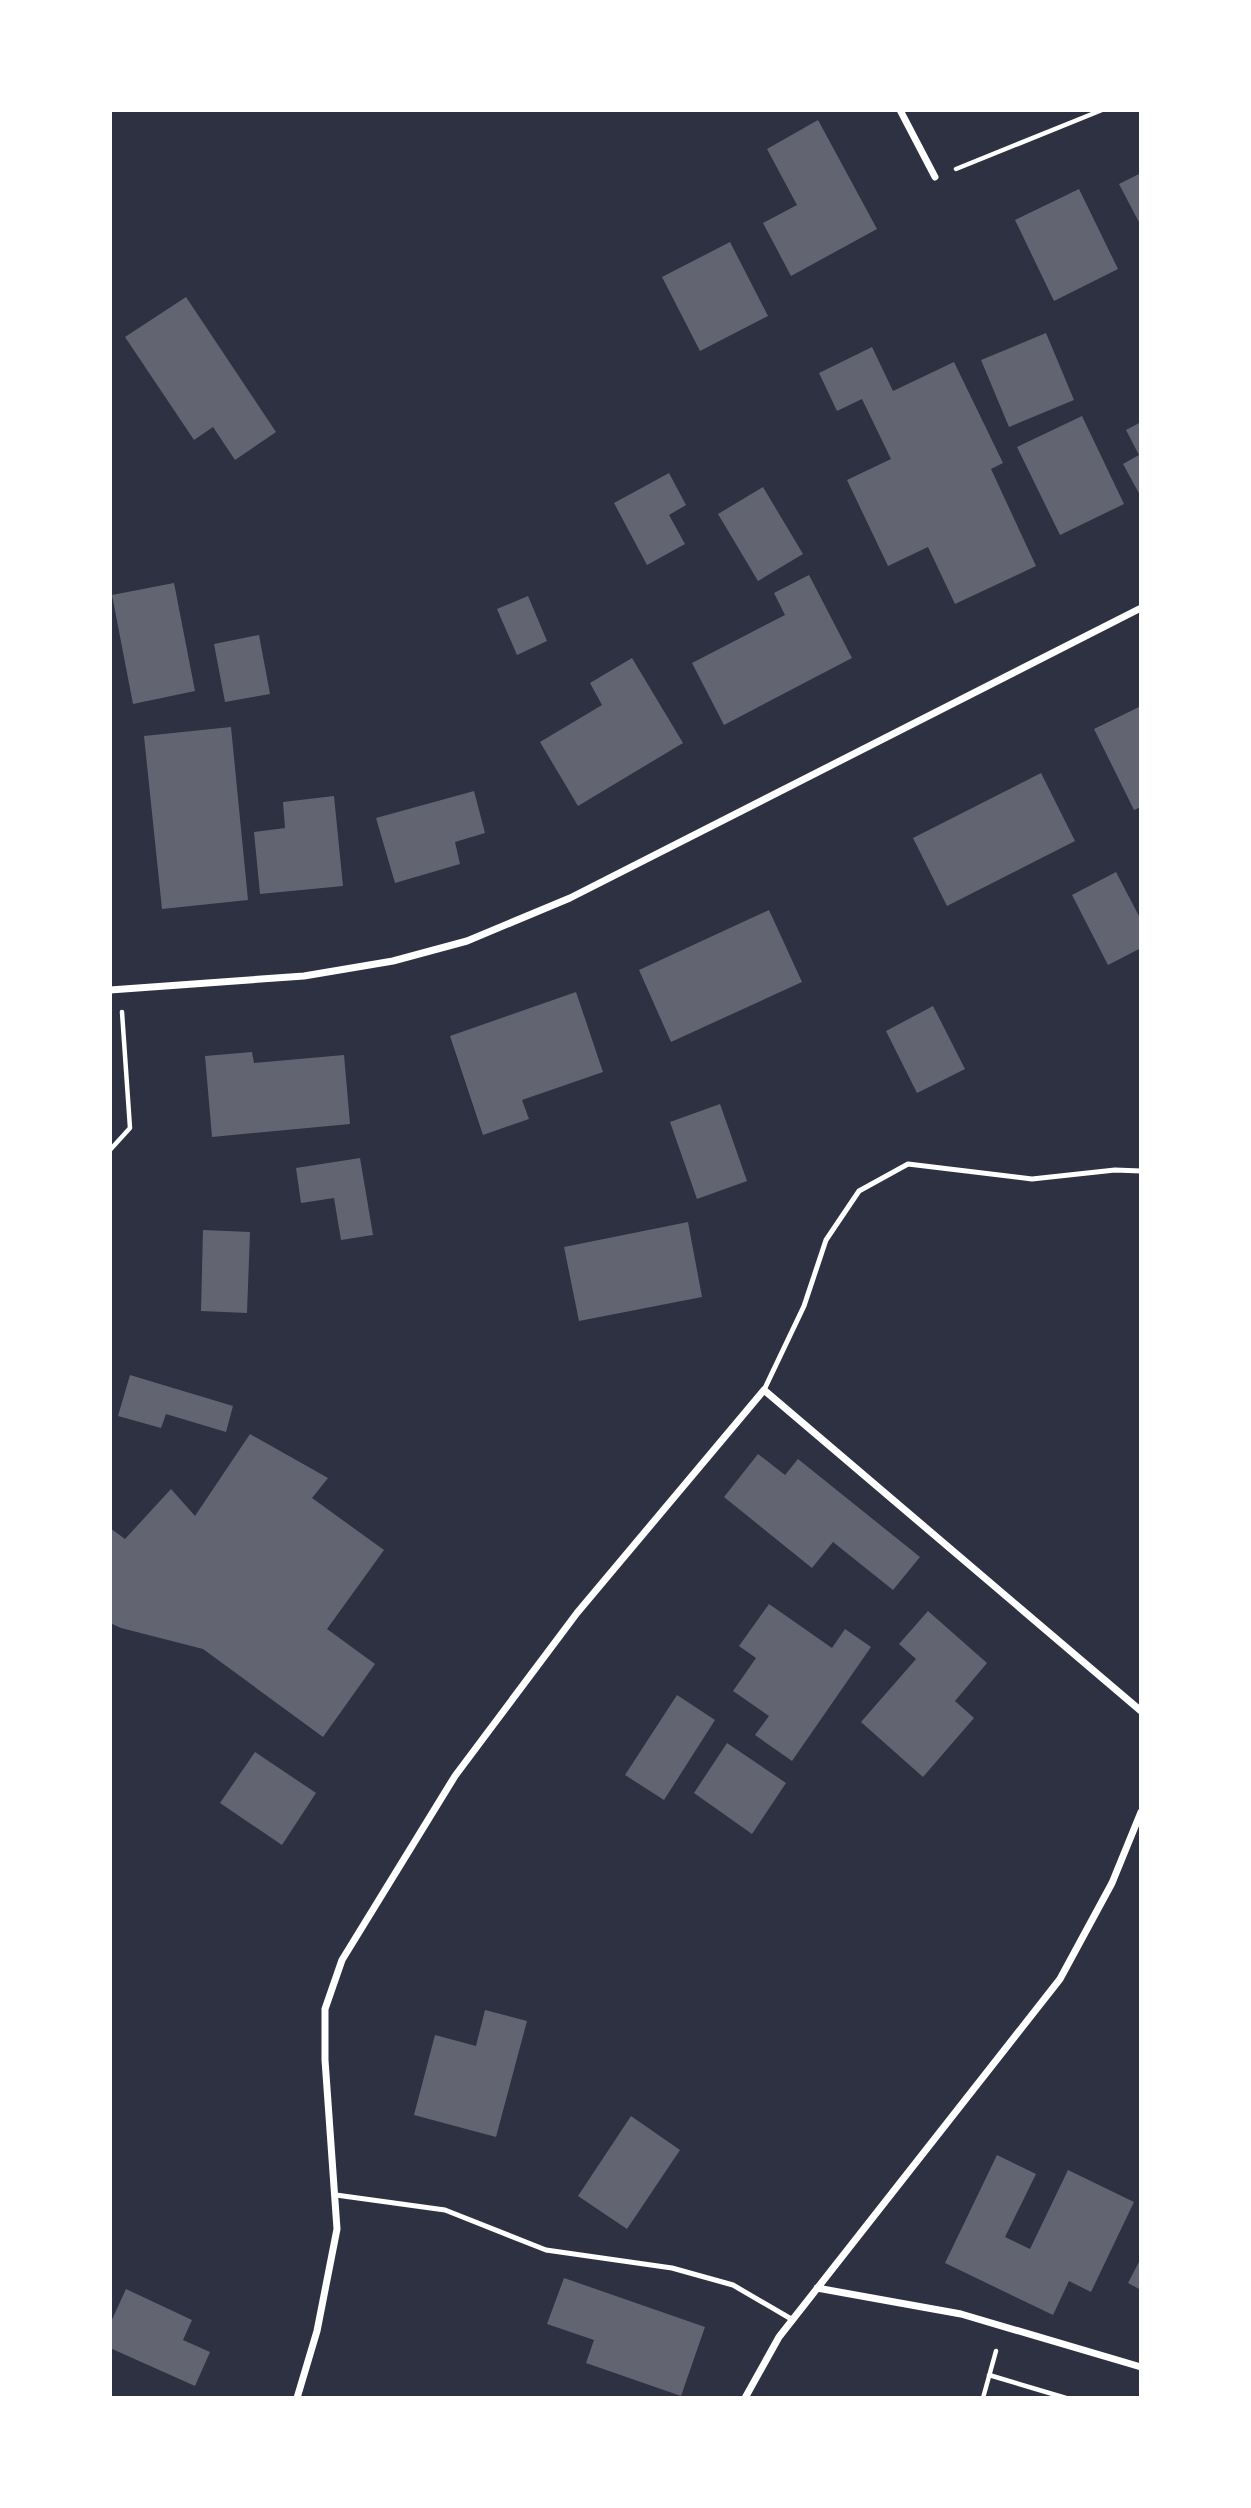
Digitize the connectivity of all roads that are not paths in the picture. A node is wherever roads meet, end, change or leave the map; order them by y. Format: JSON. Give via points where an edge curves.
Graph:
{"nodes":[{"id":1,"x":900,"y":110,"type":"edge"},
{"id":2,"x":935,"y":177,"type":"road end"},
{"id":3,"x":1141,"y":608,"type":"edge"},
{"id":4,"x":110,"y":990,"type":"edge"},
{"id":5,"x":1141,"y":1171,"type":"edge"},
{"id":6,"x":764,"y":1390,"type":"junction"},
{"id":7,"x":1141,"y":1711,"type":"edge"},
{"id":8,"x":1141,"y":1812,"type":"edge"},
{"id":9,"x":336,"y":2195,"type":"junction"},
{"id":10,"x":817,"y":2288,"type":"junction"},
{"id":11,"x":793,"y":2320,"type":"junction"},
{"id":12,"x":1141,"y":2367,"type":"edge"},
{"id":13,"x":297,"y":2398,"type":"edge"},
{"id":14,"x":745,"y":2398,"type":"edge"}],
"edges":[{"from":1,"to":2,"type":"street"},
{"from":3,"to":4,"type":"street","via":[[570,898],[467,941],[393,961],[304,976]]},
{"from":5,"to":6,"type":"lane","via":[[1032,1179],[908,1164],[859,1191],[826,1240],[804,1306]]},
{"from":6,"to":7,"type":"street"},
{"from":6,"to":9,"type":"street","via":[[577,1613],[454,1776],[342,1960],[325,2009]]},
{"from":8,"to":10,"type":"street","via":[[1112,1883],[1060,1979]]},
{"from":9,"to":11,"type":"lane","via":[[445,2210],[547,2250],[672,2268],[733,2284]]},
{"from":9,"to":13,"type":"street","via":[[338,2229],[317,2331]]},
{"from":10,"to":11,"type":"street"},
{"from":10,"to":12,"type":"street","via":[[961,2314]]},
{"from":11,"to":14,"type":"street"}]}
